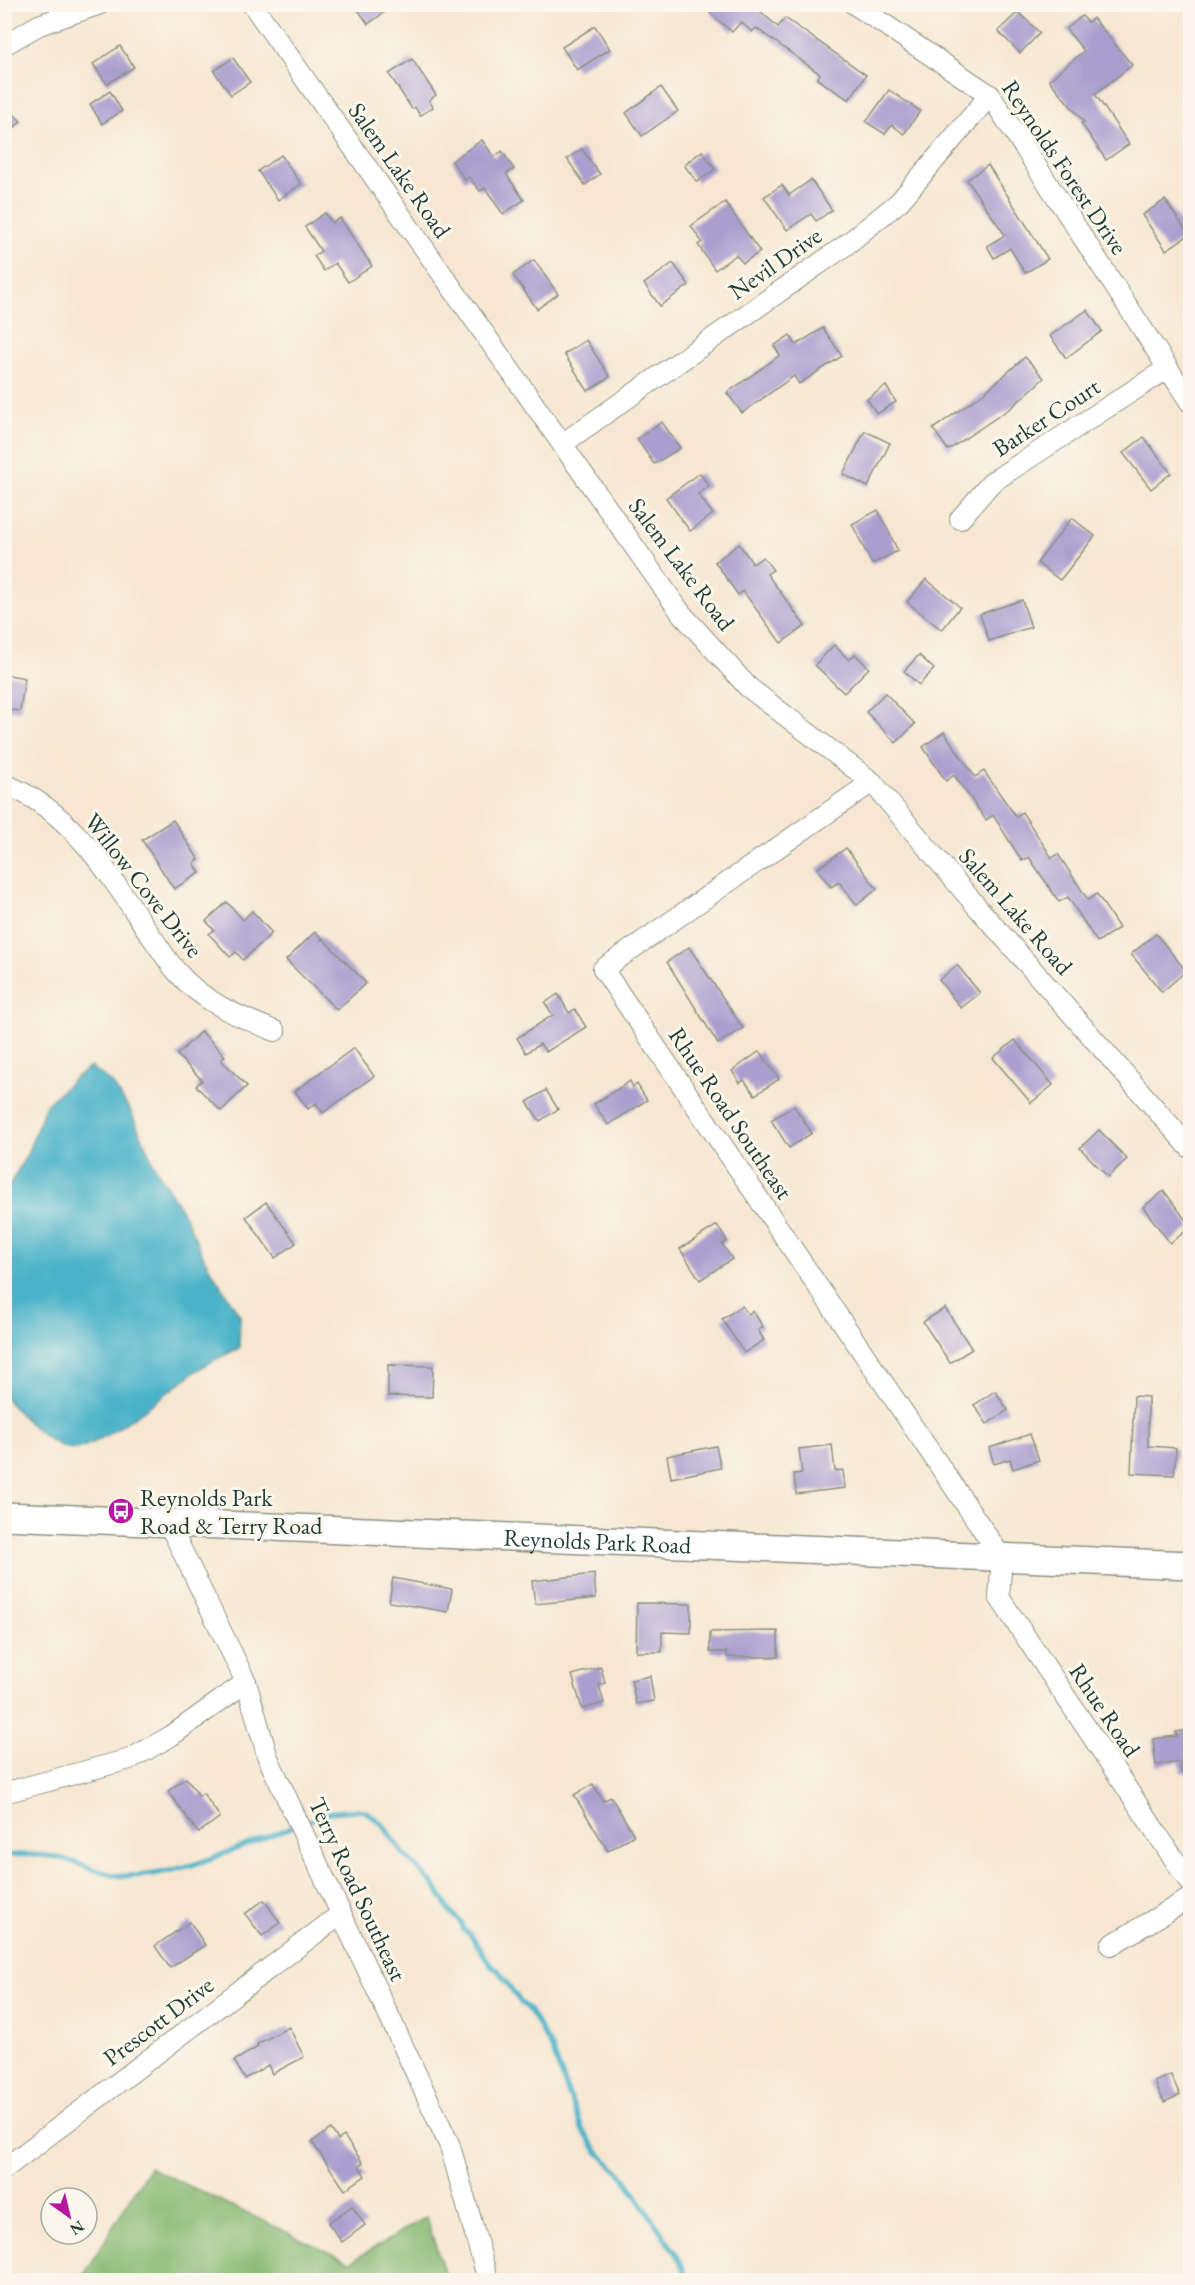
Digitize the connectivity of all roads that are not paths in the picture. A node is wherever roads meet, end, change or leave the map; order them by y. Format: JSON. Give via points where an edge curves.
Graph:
{"nodes":[{"id":1,"x":100,"y":4,"type":"edge"},
{"id":2,"x":252,"y":4,"type":"edge"},
{"id":3,"x":854,"y":4,"type":"edge"},
{"id":4,"x":4,"y":45,"type":"edge"},
{"id":5,"x":990,"y":95,"type":"junction"},
{"id":6,"x":1168,"y":368,"type":"junction"},
{"id":7,"x":1191,"y":402,"type":"edge"},
{"id":8,"x":562,"y":444,"type":"junction"},
{"id":9,"x":960,"y":519,"type":"dead end"},
{"id":10,"x":872,"y":782,"type":"junction"},
{"id":11,"x":4,"y":784,"type":"edge"},
{"id":12,"x":275,"y":1030,"type":"dead end"},
{"id":13,"x":1191,"y":1148,"type":"edge"},
{"id":14,"x":4,"y":1516,"type":"edge"},
{"id":15,"x":169,"y":1524,"type":"junction"},
{"id":16,"x":1002,"y":1558,"type":"junction"},
{"id":17,"x":1191,"y":1565,"type":"edge"},
{"id":18,"x":246,"y":1682,"type":"junction"},
{"id":19,"x":4,"y":1793,"type":"edge"},
{"id":20,"x":1191,"y":1883,"type":"edge"},
{"id":21,"x":1191,"y":1898,"type":"edge"},
{"id":22,"x":342,"y":1914,"type":"junction"},
{"id":23,"x":1112,"y":1945,"type":"dead end"},
{"id":24,"x":4,"y":2169,"type":"edge"},
{"id":25,"x":488,"y":2280,"type":"edge"}],
"edges":[{"from":1,"to":4,"type":"street","via":[[39,26]]},
{"from":2,"to":8,"type":"street","name":"Salem Lake Road"},
{"from":3,"to":5,"type":"street","name":"Reynolds Forest Drive"},
{"from":5,"to":6,"type":"street","name":"Reynolds Forest Drive"},
{"from":5,"to":8,"type":"street","name":"Nevil Drive","via":[[890,209],[846,245]]},
{"from":6,"to":7,"type":"street","name":"Reynolds Forest Drive"},
{"from":6,"to":9,"type":"street","name":"Barker Court","via":[[992,482]]},
{"from":8,"to":10,"type":"street","name":"Salem Lake Road","via":[[681,613],[748,687]]},
{"from":10,"to":13,"type":"street","name":"Salem Lake Road"},
{"from":10,"to":16,"type":"street","name":"Rhue Road Southeast","via":[[603,969]]},
{"from":11,"to":12,"type":"street","name":"Willow Cove Drive","via":[[36,800],[75,833],[178,974],[222,1010]]},
{"from":14,"to":15,"type":"main road","name":"Reynolds Park Road"},
{"from":15,"to":16,"type":"main road","name":"Reynolds Park Road"},
{"from":15,"to":18,"type":"street","name":"Terry Road Southeast"},
{"from":16,"to":17,"type":"main road","name":"Reynolds Park Road"},
{"from":16,"to":20,"type":"street","name":"Rhue Road","via":[[999,1597]]},
{"from":18,"to":19,"type":"street","via":[[171,1736],[130,1759]]},
{"from":18,"to":22,"type":"street","name":"Terry Road Southeast","via":[[268,1758]]},
{"from":21,"to":23,"type":"street"},
{"from":22,"to":24,"type":"street","name":"Prescott Drive"},
{"from":22,"to":25,"type":"street","name":"Terry Road Southeast","via":[[450,2146]]}]}
